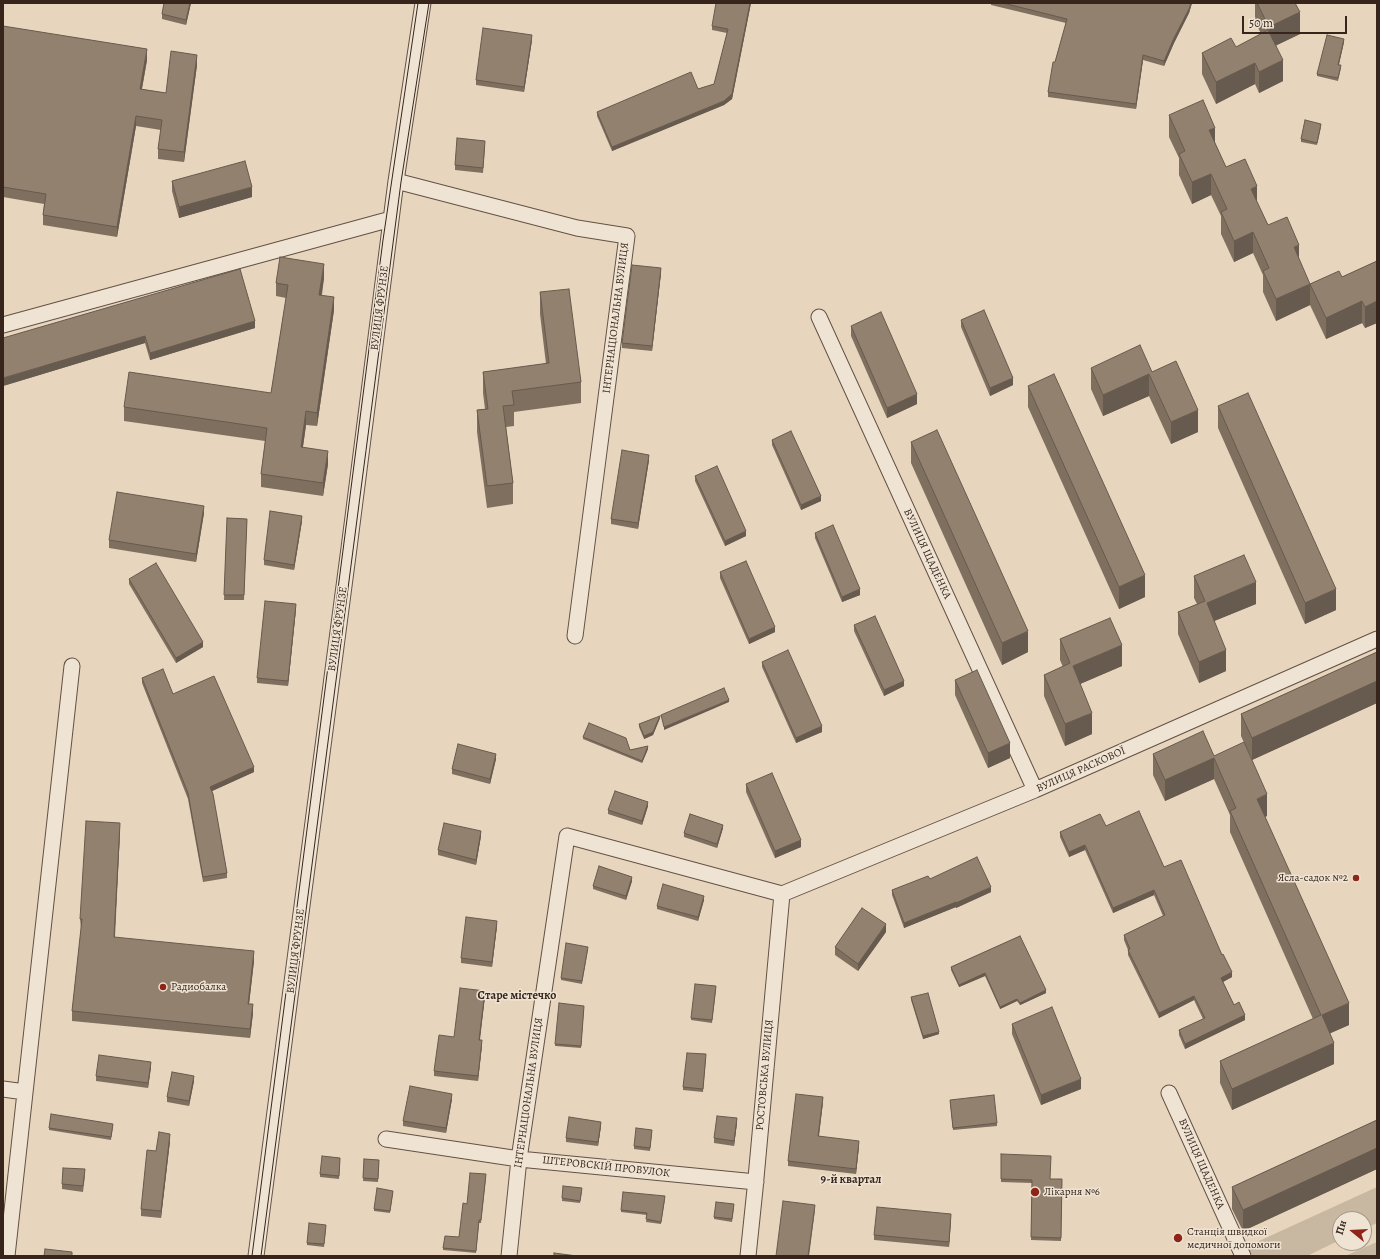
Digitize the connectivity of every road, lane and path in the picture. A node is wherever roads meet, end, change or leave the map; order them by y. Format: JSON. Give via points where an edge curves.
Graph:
{"nodes":[{"id":1,"x":424,"y":3,"type":"edge"},
{"id":2,"x":396,"y":181,"type":"junction"},
{"id":3,"x":391,"y":220,"type":"junction"},
{"id":4,"x":819,"y":317,"type":"dead end"},
{"id":5,"x":3,"y":325,"type":"edge"},
{"id":6,"x":575,"y":636,"type":"dead end"},
{"id":7,"x":1377,"y":639,"type":"edge"},
{"id":8,"x":72,"y":666,"type":"dead end"},
{"id":9,"x":1036,"y":790,"type":"junction"},
{"id":10,"x":782,"y":894,"type":"junction"},
{"id":11,"x":3,"y":1089,"type":"edge"},
{"id":12,"x":25,"y":1092,"type":"junction"},
{"id":13,"x":1169,"y":1094,"type":"dead end"},
{"id":14,"x":386,"y":1139,"type":"dead end"},
{"id":15,"x":519,"y":1159,"type":"junction"},
{"id":16,"x":756,"y":1182,"type":"junction"},
{"id":17,"x":8,"y":1256,"type":"edge"},
{"id":18,"x":256,"y":1256,"type":"edge"},
{"id":19,"x":509,"y":1256,"type":"edge"},
{"id":20,"x":748,"y":1256,"type":"edge"},
{"id":21,"x":1243,"y":1256,"type":"edge"}],
"edges":[{"from":1,"to":2,"type":"street","name":"ВУЛИЦЯ ФРУНЗЕ"},
{"from":2,"to":3,"type":"street","name":"ВУЛИЦЯ ФРУНЗЕ"},
{"from":2,"to":6,"type":"street","name":"ІНТЕРНАЦІОНАЛЬНА ВУЛИЦЯ","via":[[577,228],[627,236]]},
{"from":3,"to":5,"type":"street"},
{"from":3,"to":18,"type":"street","name":"ВУЛИЦЯ ФРУНЗЕ"},
{"from":4,"to":9,"type":"street","name":"ВУЛИЦЯ ЩАДЕНКА"},
{"from":7,"to":9,"type":"street","name":"ВУЛИЦЯ РАСКОВОЇ"},
{"from":8,"to":12,"type":"street"},
{"from":9,"to":10,"type":"street","name":"ВУЛИЦЯ РАСКОВОЇ"},
{"from":10,"to":15,"type":"street","name":"ІНТЕРНАЦІОНАЛЬНА ВУЛИЦЯ","via":[[568,836]]},
{"from":10,"to":16,"type":"street","name":"РОСТОВСЬКА ВУЛИЦЯ"},
{"from":11,"to":12,"type":"street"},
{"from":12,"to":17,"type":"street"},
{"from":13,"to":21,"type":"street","name":"ВУЛИЦЯ ЩАДЕНКА"},
{"from":14,"to":15,"type":"street","name":"ШТЕРОВСКІЙ ПРОВУЛОК"},
{"from":15,"to":16,"type":"street","name":"ШТЕРОВСКІЙ ПРОВУЛОК"},
{"from":15,"to":19,"type":"street","name":"ІНТЕРНАЦІОНАЛЬНА ВУЛИЦЯ"},
{"from":16,"to":20,"type":"street","name":"РОСТОВСЬКА ВУЛИЦЯ"}]}
